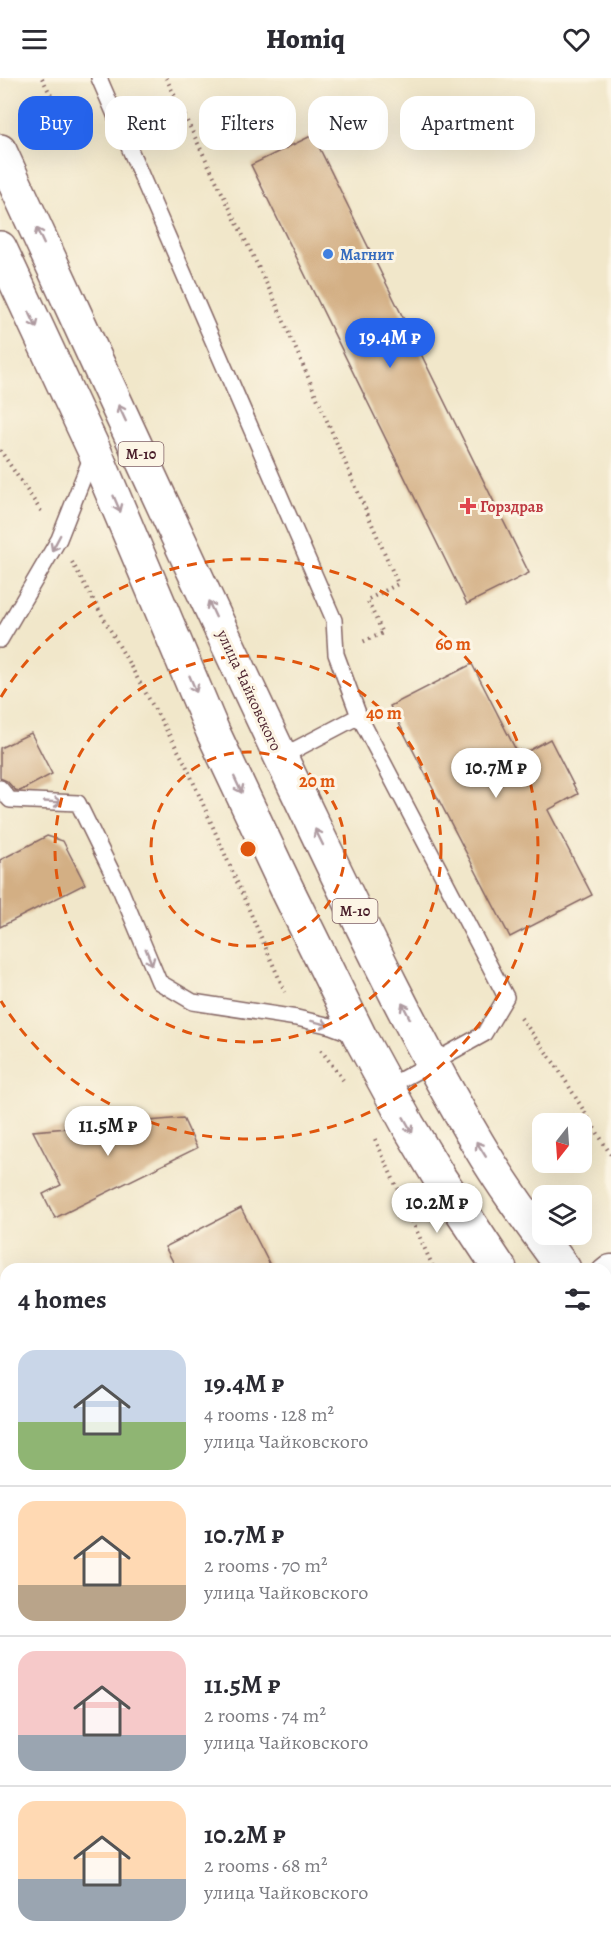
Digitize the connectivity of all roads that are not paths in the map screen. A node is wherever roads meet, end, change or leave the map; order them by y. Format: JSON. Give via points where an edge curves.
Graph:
{"nodes":[{"id":1,"x":99,"y":78,"type":"edge"},
{"id":2,"x":0,"y":151,"type":"edge"},
{"id":3,"x":0,"y":248,"type":"edge"},
{"id":4,"x":94,"y":450,"type":"junction"},
{"id":5,"x":0,"y":640,"type":"edge"},
{"id":6,"x":359,"y":716,"type":"junction"},
{"id":7,"x":281,"y":757,"type":"junction"},
{"id":8,"x":0,"y":788,"type":"edge"},
{"id":9,"x":360,"y":1036,"type":"junction"},
{"id":10,"x":433,"y":1063,"type":"junction"},
{"id":11,"x":388,"y":1087,"type":"junction"},
{"id":12,"x":439,"y":1177,"type":"junction"},
{"id":13,"x":479,"y":1263,"type":"edge"},
{"id":14,"x":496,"y":1263,"type":"edge"},
{"id":15,"x":560,"y":1263,"type":"edge"}],
"edges":[{"from":1,"to":6,"type":"lane","via":[[334,620],[336,654]]},
{"from":7,"to":2,"type":"main road","name":"улица Чайковского","number":"М-10","one_way":true},
{"from":3,"to":4,"type":"main road","number":"М-10","one_way":true},
{"from":4,"to":5,"type":"lane","one_way":true,"via":[[59,538]]},
{"from":4,"to":9,"type":"main road","number":"М-10","one_way":true,"via":[[213,732]]},
{"from":6,"to":7,"type":"lane"},
{"from":6,"to":10,"type":"lane","via":[[506,997],[484,1034]]},
{"from":10,"to":7,"type":"main road","name":"улица Чайковского","number":"М-10","one_way":true,"via":[[366,935]]},
{"from":8,"to":9,"type":"lane","one_way":true,"via":[[10,800],[78,803],[159,982],[193,1002],[297,1018]]},
{"from":9,"to":11,"type":"main road","number":"М-10"},
{"from":10,"to":11,"type":"lane"},
{"from":15,"to":10,"type":"main road","name":"улица Чайковского","number":"М-10","one_way":true,"via":[[479,1146]]},
{"from":11,"to":12,"type":"main road","number":"М-10","one_way":true},
{"from":12,"to":13,"type":"main road"},
{"from":12,"to":14,"type":"main road","number":"М-10"}]}
